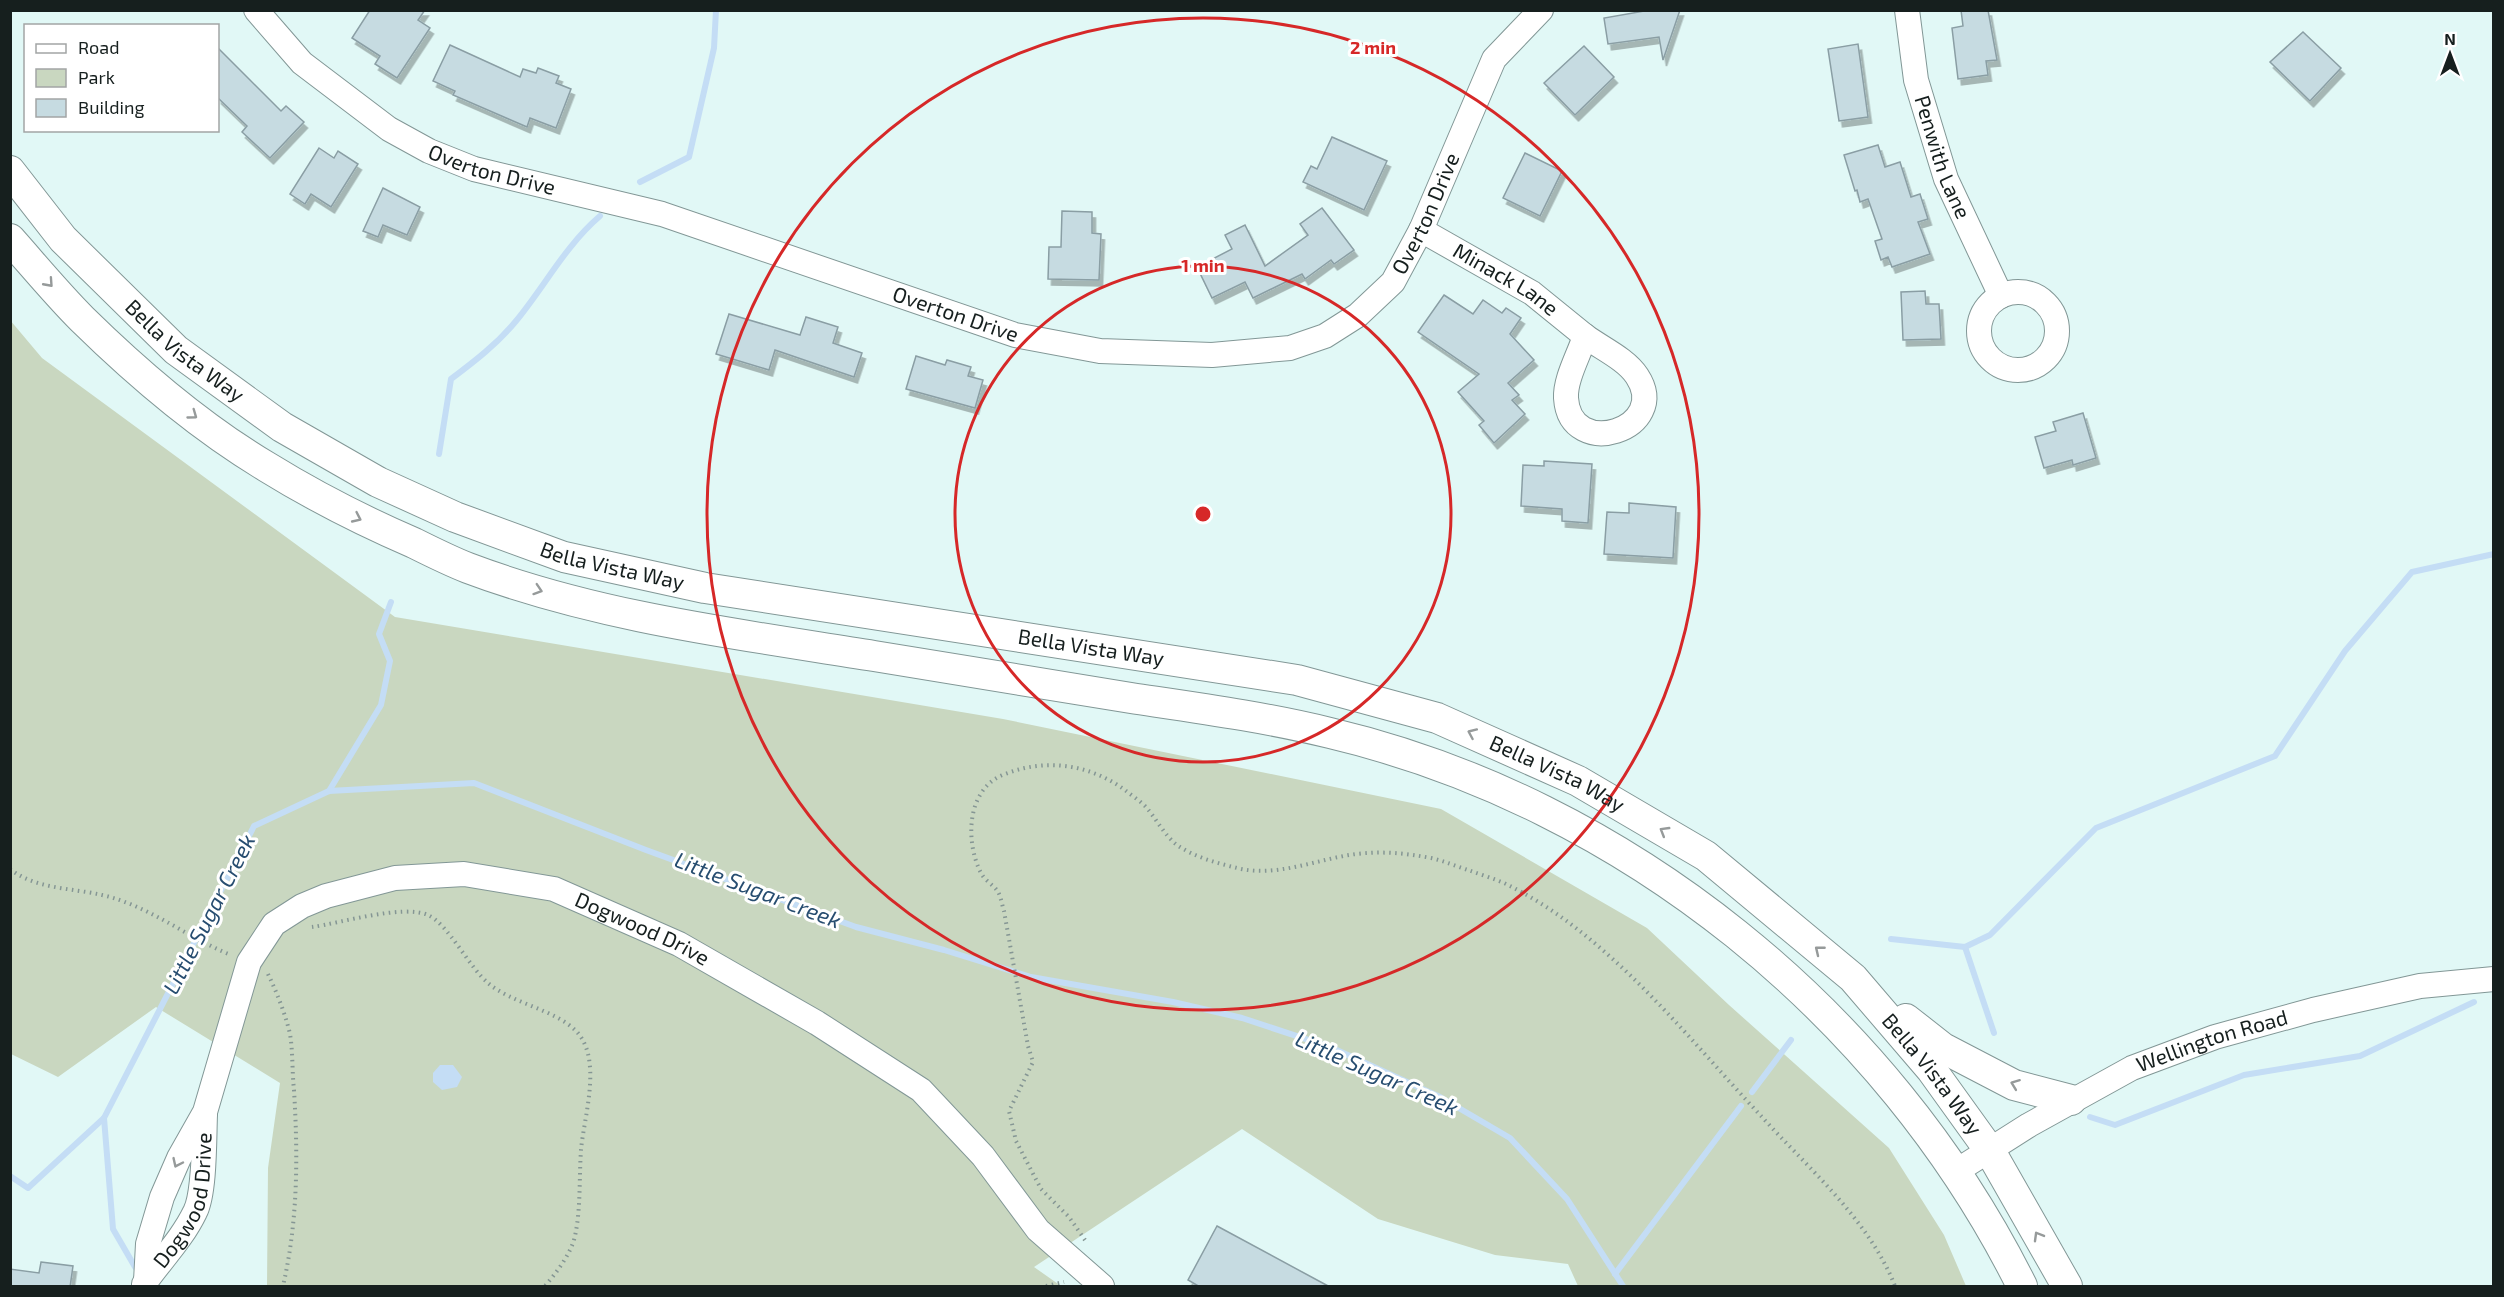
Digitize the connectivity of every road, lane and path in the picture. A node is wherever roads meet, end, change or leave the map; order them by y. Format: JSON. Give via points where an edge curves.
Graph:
{"nodes":[{"id":1,"x":256,"y":10,"type":"edge"},
{"id":2,"x":1541,"y":10,"type":"edge"},
{"id":3,"x":1907,"y":10,"type":"edge"},
{"id":4,"x":10,"y":171,"type":"edge"},
{"id":5,"x":1421,"y":230,"type":"junction"},
{"id":6,"x":10,"y":239,"type":"edge"},
{"id":7,"x":2001,"y":296,"type":"dead end"},
{"id":8,"x":1585,"y":336,"type":"dead end"},
{"id":9,"x":10,"y":869,"type":"edge"},
{"id":10,"x":306,"y":927,"type":"dead end"},
{"id":11,"x":220,"y":950,"type":"dead end"},
{"id":12,"x":249,"y":963,"type":"junction"},
{"id":13,"x":1853,"y":978,"type":"junction"},
{"id":14,"x":2493,"y":979,"type":"edge"},
{"id":15,"x":2071,"y":1101,"type":"junction"},
{"id":16,"x":205,"y":1112,"type":"junction"},
{"id":17,"x":1990,"y":1151,"type":"junction"},
{"id":18,"x":1955,"y":1172,"type":"junction"},
{"id":19,"x":1094,"y":1280,"type":"edge"},
{"id":20,"x":144,"y":1284,"type":"edge"},
{"id":21,"x":283,"y":1287,"type":"edge"},
{"id":22,"x":545,"y":1287,"type":"edge"},
{"id":23,"x":1046,"y":1287,"type":"edge"},
{"id":24,"x":1895,"y":1287,"type":"edge"},
{"id":25,"x":2022,"y":1287,"type":"edge"},
{"id":26,"x":2067,"y":1287,"type":"edge"}],
"edges":[{"from":1,"to":5,"type":"street","name":"Overton Drive","via":[[302,63],[388,129],[429,152],[474,169],[662,214],[1015,335],[1100,351],[1212,355],[1290,348],[1325,336],[1358,315],[1393,282]]},
{"from":2,"to":5,"type":"street","name":"Overton Drive","via":[[1494,59]]},
{"from":3,"to":7,"type":"street","name":"Penwith Lane","via":[[1916,80],[1947,179]]},
{"from":13,"to":4,"type":"main road","name":"Bella Vista Way","one_way":true,"via":[[1706,856],[1578,781],[1437,718],[1297,680],[705,588],[564,558],[455,517],[378,483],[282,427],[177,350],[63,238]]},
{"from":5,"to":8,"type":"street","name":"Minack Lane","via":[[1533,292]]},
{"from":6,"to":18,"type":"main road","name":"Bella Vista Way","one_way":true,"via":[[79,316],[167,396],[242,451],[351,515],[467,567],[577,603],[692,626],[1333,733],[1447,768],[1554,816],[1652,873],[1747,942],[1805,992],[1858,1046]]},
{"from":9,"to":11,"type":"path","via":[[22,879],[103,895],[153,913]]},
{"from":10,"to":22,"type":"path","via":[[410,910],[430,915],[489,984],[576,1031],[585,1048],[590,1073],[575,1238]]},
{"from":12,"to":16,"type":"street","name":"Dogwood Drive"},
{"from":12,"to":19,"type":"street","name":"Dogwood Drive","via":[[274,924],[302,906],[395,878],[464,874],[554,889],[679,944],[817,1023],[921,1090],[983,1156],[1038,1230]]},
{"from":12,"to":21,"type":"path","via":[[266,969],[290,1036],[297,1171],[295,1214]]},
{"from":15,"to":13,"type":"main road","one_way":true,"via":[[2014,1085],[1943,1048]]},
{"from":13,"to":17,"type":"main road","name":"Bella Vista Way","via":[[1932,1069]]},
{"from":14,"to":15,"type":"street","name":"Wellington Road","via":[[2420,986],[2216,1037],[2132,1068]]},
{"from":15,"to":17,"type":"street","name":"Wellington Road"},
{"from":16,"to":20,"type":"street","name":"Dogwood Drive","one_way":true,"via":[[162,1197],[148,1244]]},
{"from":16,"to":20,"type":"street","name":"Dogwood Drive","via":[[197,1210]]},
{"from":17,"to":18,"type":"street","name":"Wellington Road"},
{"from":26,"to":17,"type":"main road","name":"Bella Vista Way","one_way":true},
{"from":18,"to":25,"type":"main road","name":"Bella Vista Way"},
{"from":19,"to":23,"type":"path"},
{"from":19,"to":24,"type":"path","via":[[1086,1241],[1041,1189],[1016,1142],[1009,1111],[1034,1062],[1004,910],[998,892],[982,876],[973,848],[971,820],[979,795],[999,776],[1025,766],[1051,764],[1086,769],[1117,785],[1143,804],[1177,844],[1201,858],[1269,872],[1389,851],[1436,859],[1503,883],[1557,915],[1625,969],[1841,1203],[1873,1243]]}]}
